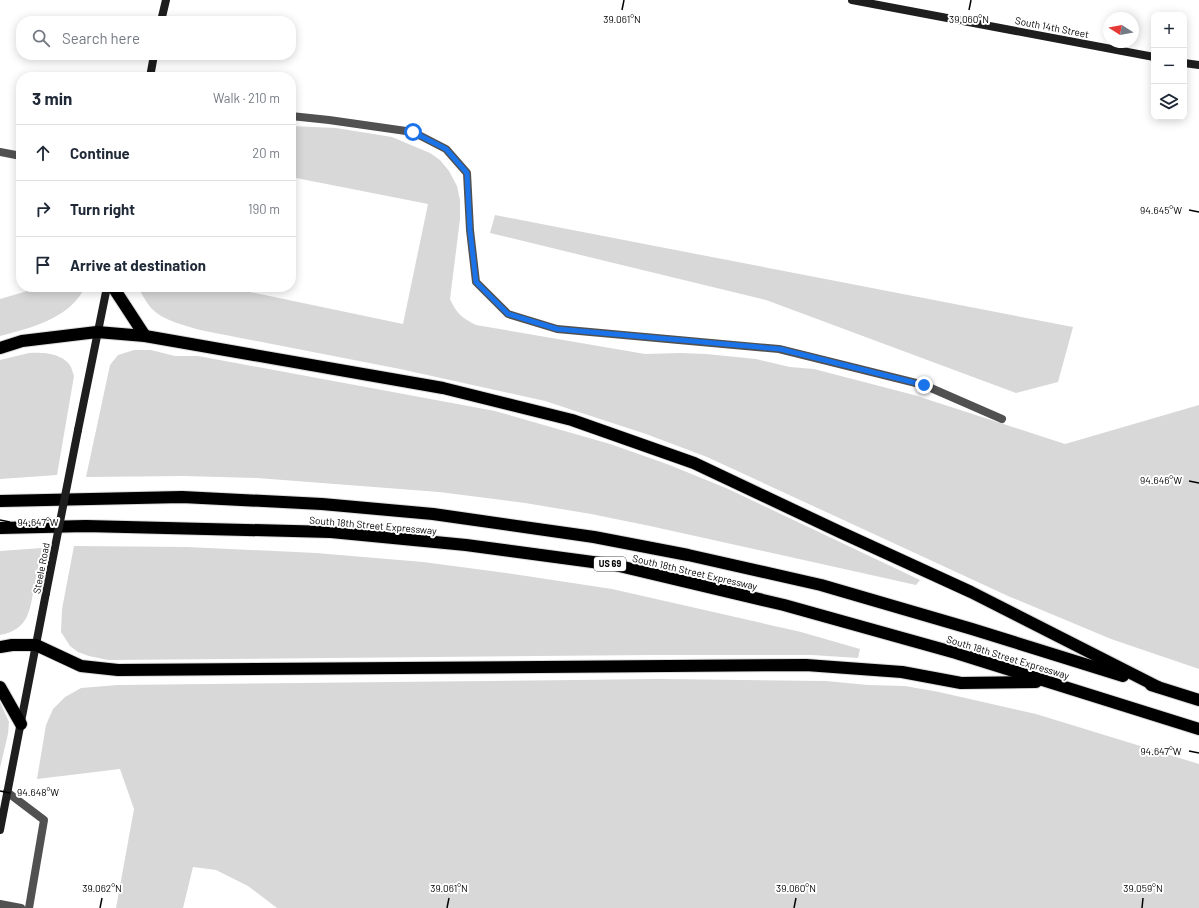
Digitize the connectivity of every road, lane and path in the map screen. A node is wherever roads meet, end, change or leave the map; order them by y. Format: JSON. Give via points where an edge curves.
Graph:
{"nodes":[{"id":1,"x":166,"y":0,"type":"edge"},
{"id":2,"x":852,"y":0,"type":"edge"},
{"id":3,"x":162,"y":16,"type":"edge"},
{"id":4,"x":1151,"y":56,"type":"edge"},
{"id":5,"x":153,"y":60,"type":"edge"},
{"id":6,"x":1187,"y":63,"type":"edge"},
{"id":7,"x":1199,"y":65,"type":"edge"},
{"id":8,"x":151,"y":72,"type":"edge"},
{"id":9,"x":296,"y":117,"type":"edge"},
{"id":10,"x":0,"y":152,"type":"edge"},
{"id":11,"x":16,"y":155,"type":"edge"},
{"id":12,"x":105,"y":292,"type":"edge"},
{"id":13,"x":116,"y":292,"type":"edge"},
{"id":14,"x":97,"y":332,"type":"junction"},
{"id":15,"x":145,"y":336,"type":"junction"},
{"id":16,"x":0,"y":348,"type":"edge"},
{"id":17,"x":1002,"y":419,"type":"dead end"},
{"id":18,"x":0,"y":501,"type":"edge"},
{"id":19,"x":0,"y":528,"type":"edge"},
{"id":20,"x":36,"y":645,"type":"junction"},
{"id":21,"x":0,"y":647,"type":"edge"},
{"id":22,"x":1047,"y":681,"type":"junction"},
{"id":23,"x":0,"y":687,"type":"edge"},
{"id":24,"x":1158,"y":687,"type":"junction"},
{"id":25,"x":1199,"y":700,"type":"edge"},
{"id":26,"x":21,"y":724,"type":"junction"},
{"id":27,"x":1199,"y":729,"type":"edge"},
{"id":28,"x":4,"y":791,"type":"edge"},
{"id":29,"x":0,"y":830,"type":"edge"},
{"id":30,"x":0,"y":904,"type":"edge"},
{"id":31,"x":21,"y":908,"type":"edge"},
{"id":32,"x":29,"y":908,"type":"edge"}],
"edges":[{"from":1,"to":3,"type":"main road"},
{"from":2,"to":4,"type":"main road","name":"South 14th Street"},
{"from":5,"to":8,"type":"main road"},
{"from":6,"to":7,"type":"main road"},
{"from":9,"to":17,"type":"street","via":[[413,132],[446,149],[467,173],[476,282],[508,314],[557,329],[780,349],[924,385]]},
{"from":10,"to":11,"type":"street"},
{"from":12,"to":14,"type":"main road","name":"Steele Road"},
{"from":13,"to":15,"type":"highway"},
{"from":14,"to":15,"type":"highway"},
{"from":14,"to":16,"type":"highway","via":[[22,341]]},
{"from":14,"to":20,"type":"main road","name":"Steele Road","bridge":true},
{"from":15,"to":24,"type":"highway","via":[[443,388],[572,420],[694,463],[971,592]]},
{"from":18,"to":24,"type":"highway","name":"South 18th Street Expressway","number":"US 69","via":[[182,497],[322,504],[433,514],[594,537],[822,585]]},
{"from":19,"to":22,"type":"highway","name":"South 18th Street Expressway","number":"US 69","via":[[86,526],[331,532],[466,544],[615,565],[791,607],[956,652]]},
{"from":20,"to":21,"type":"highway"},
{"from":20,"to":22,"type":"highway","via":[[81,666],[118,670],[806,665],[902,672],[961,683]]},
{"from":20,"to":26,"type":"main road","name":"Steele Road"},
{"from":22,"to":27,"type":"highway","name":"South 18th Street Expressway","number":"US 69"},
{"from":23,"to":26,"type":"highway"},
{"from":24,"to":25,"type":"highway","name":"South 18th Street Expressway","number":"US 69"},
{"from":26,"to":28,"type":"main road","name":"Steele Road"},
{"from":28,"to":29,"type":"main road","name":"Steele Road"},
{"from":28,"to":32,"type":"street","via":[[44,820]]},
{"from":30,"to":31,"type":"street"}]}
